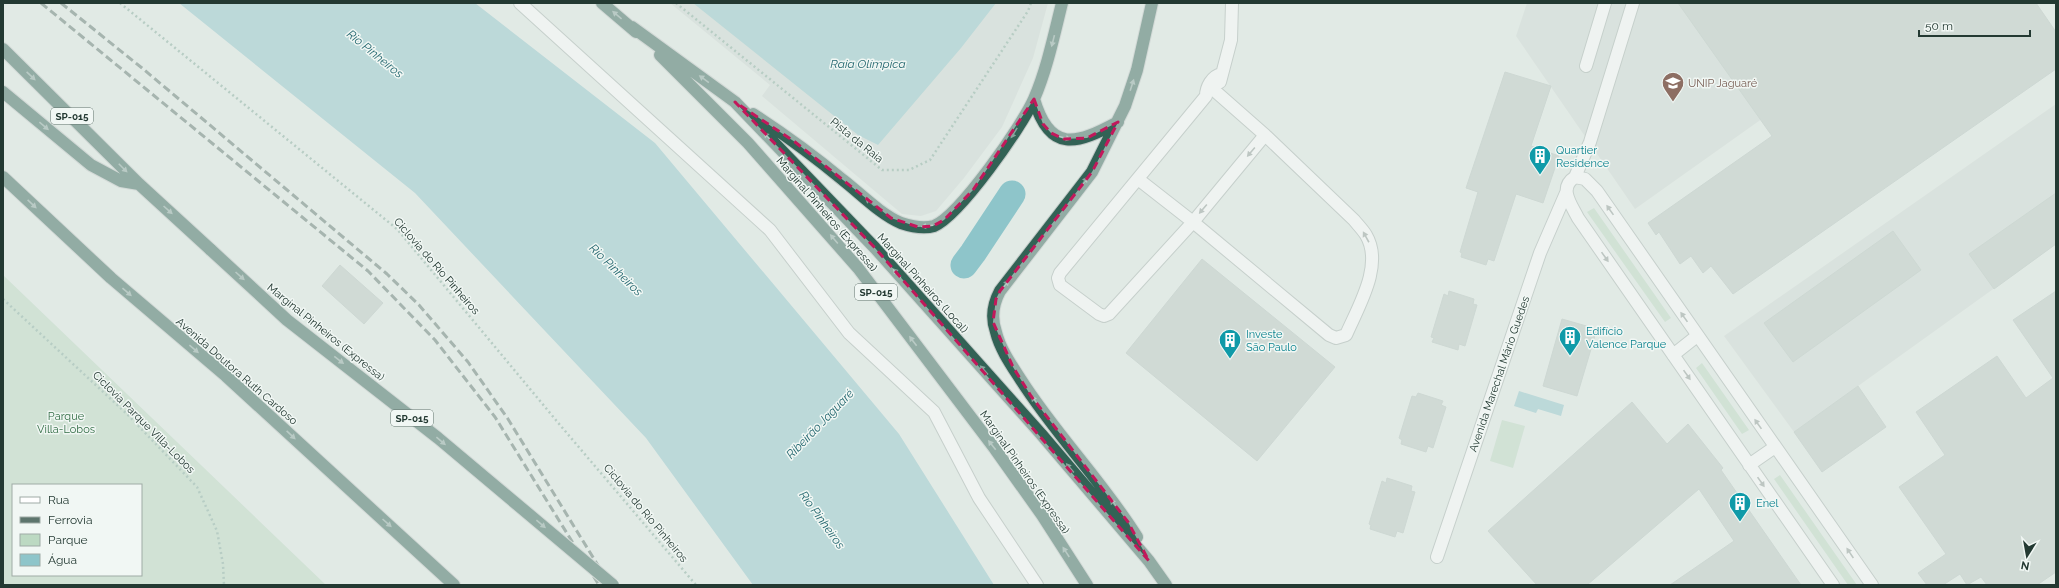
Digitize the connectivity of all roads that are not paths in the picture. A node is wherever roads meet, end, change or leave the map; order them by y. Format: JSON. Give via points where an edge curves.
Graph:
{"nodes":[{"id":1,"x":520,"y":3,"type":"edge"},
{"id":2,"x":602,"y":3,"type":"edge"},
{"id":3,"x":1062,"y":3,"type":"edge"},
{"id":4,"x":1152,"y":3,"type":"edge"},
{"id":5,"x":1232,"y":3,"type":"edge"},
{"id":6,"x":1605,"y":3,"type":"edge"},
{"id":7,"x":1633,"y":3,"type":"edge"},
{"id":8,"x":632,"y":27,"type":"junction"},
{"id":9,"x":3,"y":49,"type":"edge"},
{"id":10,"x":1586,"y":66,"type":"dead end"},
{"id":11,"x":3,"y":92,"type":"edge"},
{"id":12,"x":1210,"y":93,"type":"junction"},
{"id":13,"x":1034,"y":99,"type":"junction"},
{"id":14,"x":735,"y":102,"type":"junction"},
{"id":15,"x":1118,"y":122,"type":"junction"},
{"id":16,"x":1265,"y":135,"type":"junction"},
{"id":17,"x":3,"y":177,"type":"edge"},
{"id":18,"x":1575,"y":177,"type":"junction"},
{"id":19,"x":1138,"y":179,"type":"junction"},
{"id":20,"x":139,"y":184,"type":"junction"},
{"id":21,"x":1566,"y":193,"type":"junction"},
{"id":22,"x":1193,"y":222,"type":"junction"},
{"id":23,"x":1697,"y":336,"type":"junction"},
{"id":24,"x":1673,"y":354,"type":"junction"},
{"id":25,"x":1775,"y":447,"type":"junction"},
{"id":26,"x":1750,"y":464,"type":"junction"},
{"id":27,"x":1437,"y":557,"type":"dead end"},
{"id":28,"x":1149,"y":561,"type":"junction"},
{"id":29,"x":454,"y":585,"type":"edge"},
{"id":30,"x":613,"y":585,"type":"edge"},
{"id":31,"x":1037,"y":585,"type":"edge"},
{"id":32,"x":1087,"y":585,"type":"edge"},
{"id":33,"x":1166,"y":585,"type":"edge"},
{"id":34,"x":1833,"y":585,"type":"edge"},
{"id":35,"x":1872,"y":585,"type":"edge"}],
"edges":[{"from":1,"to":31,"type":"street","via":[[770,230],[849,333],[934,412],[978,498]]},
{"from":8,"to":2,"type":"highway","name":"Marginal Pinheiros (Expressa)","number":"SP-015","one_way":true},
{"from":3,"to":13,"type":"highway","one_way":true},
{"from":15,"to":4,"type":"highway","one_way":true,"via":[[1137,70]]},
{"from":5,"to":12,"type":"street","via":[[1231,40],[1219,84]]},
{"from":6,"to":10,"type":"street"},
{"from":7,"to":18,"type":"street","name":"Avenida Marechal Mário Guedes","via":[[1590,142]]},
{"from":14,"to":8,"type":"highway","name":"Marginal Pinheiros (Local)","one_way":true},
{"from":32,"to":8,"type":"highway","name":"Marginal Pinheiros (Expressa)","number":"SP-015","one_way":true,"via":[[996,449],[858,268],[748,143]]},
{"from":9,"to":20,"type":"highway","name":"Marginal Pinheiros (Expressa)","number":"SP-015","one_way":true},
{"from":11,"to":20,"type":"highway","one_way":true,"via":[[91,166],[121,181]]},
{"from":12,"to":16,"type":"street"},
{"from":12,"to":19,"type":"street"},
{"from":13,"to":14,"type":"highway","one_way":true,"via":[[973,190],[944,220],[933,226],[918,227],[891,218],[795,142]]},
{"from":13,"to":15,"type":"highway","one_way":true,"via":[[1043,124],[1051,133],[1064,139],[1087,138]]},
{"from":28,"to":14,"type":"highway","name":"Marginal Pinheiros (Local)","one_way":true,"via":[[1041,434],[875,248]]},
{"from":28,"to":15,"type":"highway","one_way":true,"via":[[1128,522],[1031,396],[1013,367],[993,322],[996,299],[1000,291],[1092,172]]},
{"from":16,"to":22,"type":"street","one_way":true},
{"from":22,"to":16,"type":"street","one_way":true,"via":[[1328,335],[1336,338],[1346,334],[1371,274],[1371,246],[1354,220]]},
{"from":17,"to":29,"type":"highway","name":"Avenida Doutora Ruth Cardoso","one_way":true,"via":[[117,283],[226,376]]},
{"from":18,"to":21,"type":"street","name":"Avenida Marechal Mário Guedes","via":[[1568,182]]},
{"from":23,"to":18,"type":"street","one_way":true,"via":[[1589,182]]},
{"from":19,"to":22,"type":"street"},
{"from":19,"to":22,"type":"street","via":[[1060,273],[1060,285],[1099,314],[1106,315]]},
{"from":20,"to":30,"type":"highway","name":"Marginal Pinheiros (Expressa)","number":"SP-015","one_way":true,"bridge":true,"via":[[287,320],[438,438]]},
{"from":21,"to":24,"type":"street","one_way":true,"via":[[1578,218]]},
{"from":21,"to":27,"type":"street","name":"Avenida Marechal Mário Guedes","via":[[1540,253]]},
{"from":23,"to":24,"type":"street"},
{"from":25,"to":23,"type":"street","one_way":true},
{"from":24,"to":26,"type":"street","one_way":true},
{"from":25,"to":26,"type":"street"},
{"from":35,"to":25,"type":"street","one_way":true},
{"from":26,"to":34,"type":"street","one_way":true},
{"from":28,"to":33,"type":"highway","name":"Marginal Pinheiros (Local)"}]}
